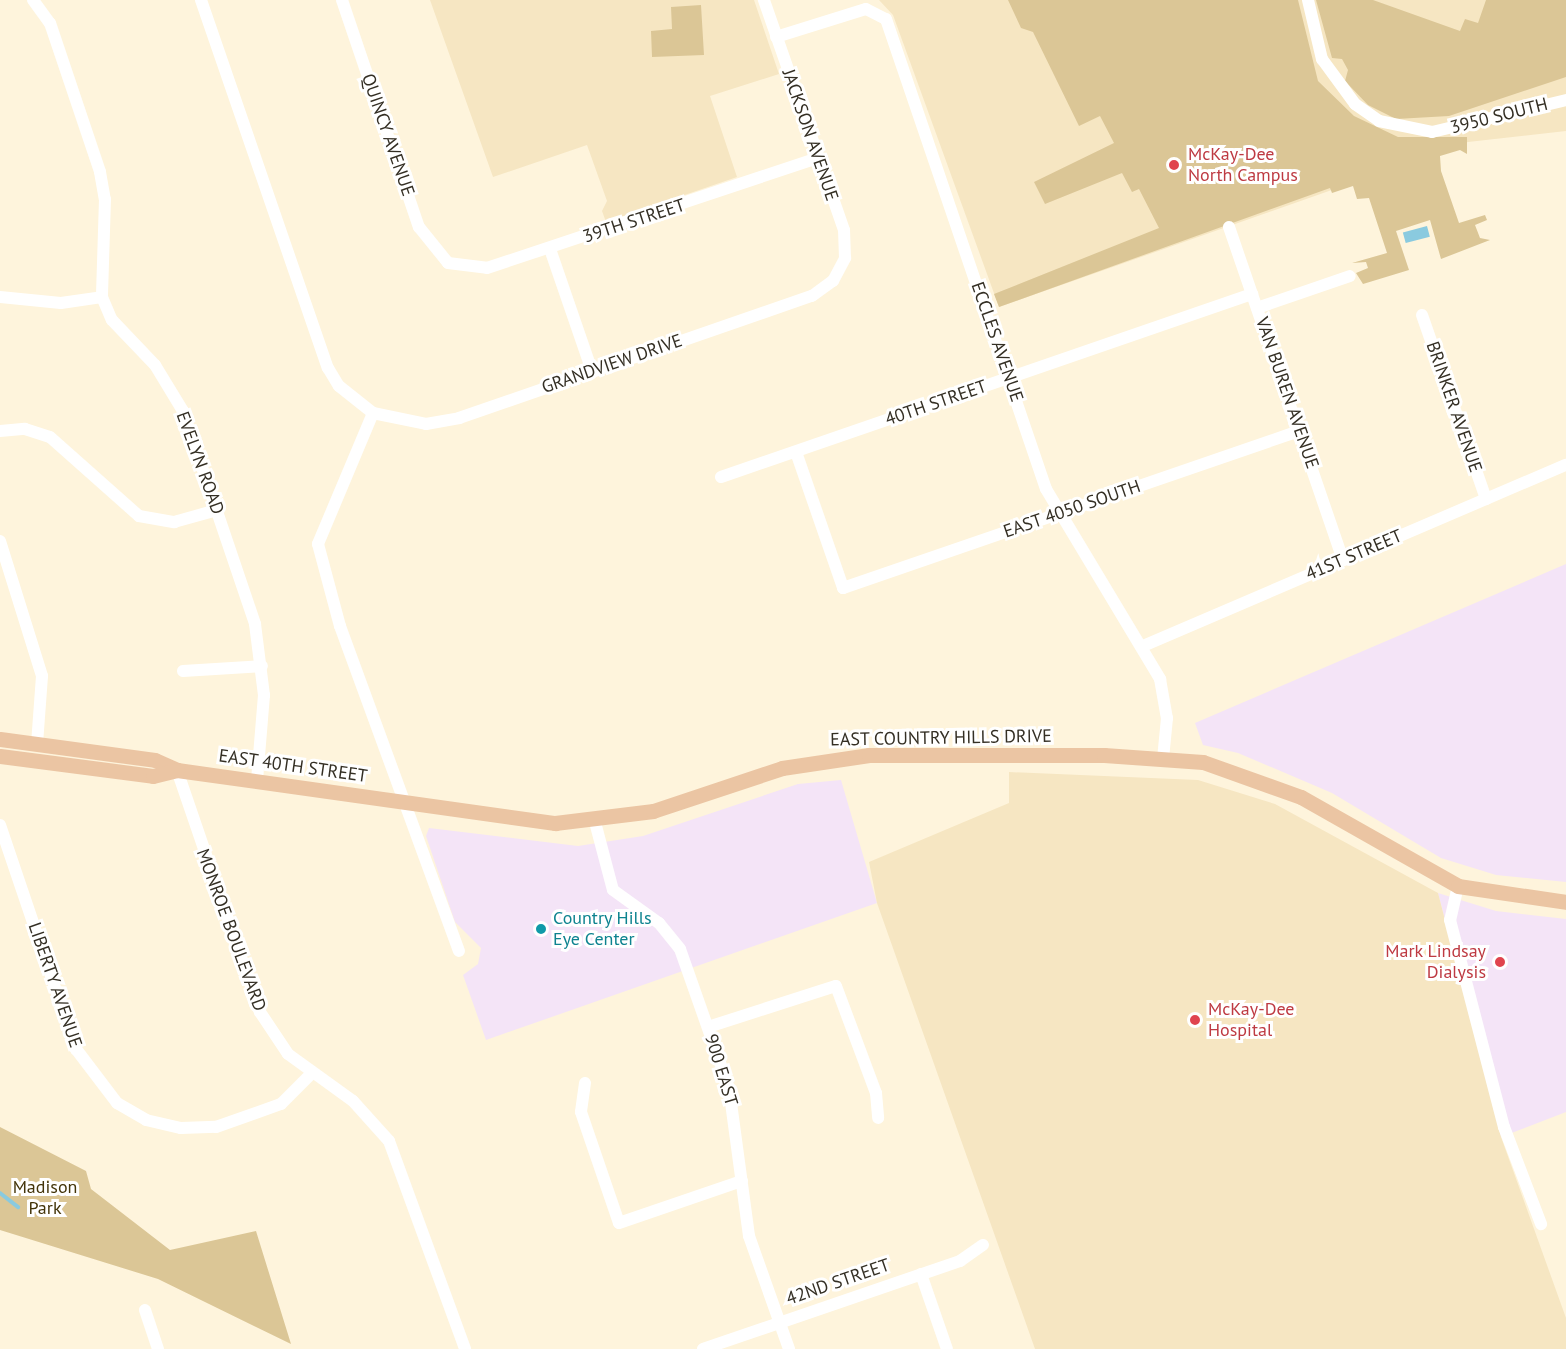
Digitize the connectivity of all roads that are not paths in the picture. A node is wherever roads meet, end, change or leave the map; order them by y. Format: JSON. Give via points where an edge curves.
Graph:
{"nodes":[{"id":1,"x":33,"y":0,"type":"edge"},
{"id":2,"x":201,"y":0,"type":"edge"},
{"id":3,"x":342,"y":0,"type":"edge"},
{"id":4,"x":764,"y":0,"type":"edge"},
{"id":5,"x":1308,"y":0,"type":"edge"},
{"id":6,"x":776,"y":37,"type":"junction"},
{"id":7,"x":1566,"y":100,"type":"edge"},
{"id":8,"x":818,"y":158,"type":"junction"},
{"id":9,"x":1228,"y":227,"type":"dead end"},
{"id":10,"x":550,"y":249,"type":"junction"},
{"id":11,"x":448,"y":262,"type":"joint"},
{"id":12,"x":841,"y":271,"type":"joint"},
{"id":13,"x":1350,"y":276,"type":"dead end"},
{"id":14,"x":1252,"y":294,"type":"junction"},
{"id":15,"x":0,"y":297,"type":"edge"},
{"id":16,"x":102,"y":297,"type":"junction"},
{"id":17,"x":1257,"y":308,"type":"junction"},
{"id":18,"x":1422,"y":315,"type":"dead end"},
{"id":19,"x":592,"y":371,"type":"junction"},
{"id":20,"x":1010,"y":378,"type":"junction"},
{"id":21,"x":373,"y":413,"type":"junction"},
{"id":22,"x":0,"y":431,"type":"edge"},
{"id":23,"x":1300,"y":431,"type":"junction"},
{"id":24,"x":796,"y":452,"type":"junction"},
{"id":25,"x":1566,"y":465,"type":"edge"},
{"id":26,"x":721,"y":477,"type":"dead end"},
{"id":27,"x":1486,"y":499,"type":"junction"},
{"id":28,"x":217,"y":510,"type":"junction"},
{"id":29,"x":1058,"y":514,"type":"junction"},
{"id":30,"x":0,"y":541,"type":"edge"},
{"id":31,"x":1343,"y":560,"type":"junction"},
{"id":32,"x":1143,"y":646,"type":"junction"},
{"id":33,"x":262,"y":666,"type":"junction"},
{"id":34,"x":183,"y":671,"type":"dead end"},
{"id":35,"x":0,"y":739,"type":"edge"},
{"id":36,"x":37,"y":744,"type":"junction"},
{"id":37,"x":0,"y":756,"type":"edge"},
{"id":38,"x":1163,"y":759,"type":"junction"},
{"id":39,"x":177,"y":770,"type":"junction"},
{"id":40,"x":257,"y":781,"type":"junction"},
{"id":41,"x":404,"y":801,"type":"junction"},
{"id":42,"x":595,"y":822,"type":"junction"},
{"id":43,"x":0,"y":825,"type":"edge"},
{"id":44,"x":1458,"y":886,"type":"junction"},
{"id":45,"x":1566,"y":902,"type":"edge"},
{"id":46,"x":459,"y":951,"type":"dead end"},
{"id":47,"x":708,"y":1027,"type":"junction"},
{"id":48,"x":311,"y":1074,"type":"junction"},
{"id":49,"x":585,"y":1083,"type":"dead end"},
{"id":50,"x":878,"y":1118,"type":"dead end"},
{"id":51,"x":742,"y":1181,"type":"junction"},
{"id":52,"x":1541,"y":1224,"type":"dead end"},
{"id":53,"x":983,"y":1245,"type":"dead end"},
{"id":54,"x":921,"y":1275,"type":"junction"},
{"id":55,"x":145,"y":1310,"type":"dead end"},
{"id":56,"x":780,"y":1323,"type":"junction"},
{"id":57,"x":158,"y":1349,"type":"edge"},
{"id":58,"x":465,"y":1349,"type":"edge"},
{"id":59,"x":703,"y":1349,"type":"edge"},
{"id":60,"x":789,"y":1349,"type":"edge"},
{"id":61,"x":947,"y":1349,"type":"edge"}],
"edges":[{"from":1,"to":16,"type":"street","name":"EVELYN ROAD","via":[[50,23],[100,172],[105,199]]},
{"from":2,"to":21,"type":"street","name":"GRANDVIEW DRIVE","via":[[328,368],[339,386]]},
{"from":3,"to":11,"type":"street","name":"QUINCY AVENUE","via":[[419,227]]},
{"from":4,"to":6,"type":"street","name":"JACKSON AVENUE"},
{"from":5,"to":7,"type":"street","name":"3950 SOUTH","via":[[1322,59],[1355,104],[1379,121],[1431,132]]},
{"from":6,"to":8,"type":"street","name":"JACKSON AVENUE"},
{"from":6,"to":20,"type":"street","name":"ECCLES AVENUE","via":[[866,9],[886,19]]},
{"from":8,"to":10,"type":"street","name":"39TH STREET"},
{"from":8,"to":12,"type":"street","name":"JACKSON AVENUE","via":[[844,230]]},
{"from":9,"to":14,"type":"street","name":"VAN BUREN AVENUE"},
{"from":10,"to":11,"type":"street","name":"39TH STREET","via":[[487,268]]},
{"from":10,"to":19,"type":"street"},
{"from":12,"to":19,"type":"street","name":"GRANDVIEW DRIVE","via":[[812,296]]},
{"from":13,"to":17,"type":"street"},
{"from":14,"to":17,"type":"street","name":"VAN BUREN AVENUE"},
{"from":14,"to":20,"type":"street","name":"40TH STREET"},
{"from":15,"to":16,"type":"street","via":[[61,303]]},
{"from":16,"to":28,"type":"street","name":"EVELYN ROAD","via":[[112,320],[155,365],[183,411]]},
{"from":17,"to":23,"type":"street","name":"VAN BUREN AVENUE"},
{"from":18,"to":27,"type":"street","name":"BRINKER AVENUE"},
{"from":19,"to":21,"type":"street","name":"GRANDVIEW DRIVE","via":[[442,422],[409,423]]},
{"from":20,"to":24,"type":"street","name":"40TH STREET"},
{"from":20,"to":29,"type":"street","name":"ECCLES AVENUE"},
{"from":21,"to":41,"type":"street","via":[[318,544],[340,626]]},
{"from":22,"to":28,"type":"street","via":[[25,429],[50,437],[139,516],[174,522]]},
{"from":23,"to":29,"type":"street","name":"EAST 4050 SOUTH"},
{"from":23,"to":31,"type":"street","name":"VAN BUREN AVENUE"},
{"from":24,"to":26,"type":"street","name":"40TH STREET"},
{"from":24,"to":29,"type":"street","name":"EAST 4050 SOUTH","via":[[843,588]]},
{"from":25,"to":27,"type":"street","name":"41ST STREET"},
{"from":27,"to":31,"type":"street","name":"41ST STREET"},
{"from":28,"to":33,"type":"street","name":"EVELYN ROAD","via":[[255,624]]},
{"from":29,"to":32,"type":"street","name":"ECCLES AVENUE"},
{"from":30,"to":36,"type":"street","via":[[42,676]]},
{"from":31,"to":32,"type":"street","name":"41ST STREET"},
{"from":32,"to":38,"type":"street","name":"ECCLES AVENUE","via":[[1164,696]]},
{"from":33,"to":34,"type":"street"},
{"from":33,"to":40,"type":"street","name":"EVELYN ROAD","via":[[264,733]]},
{"from":35,"to":36,"type":"main road","name":"EAST 40TH STREET"},
{"from":36,"to":39,"type":"main road","name":"EAST 40TH STREET","via":[[155,760]]},
{"from":37,"to":39,"type":"main road","name":"EAST 40TH STREET","via":[[153,777]]},
{"from":38,"to":42,"type":"main road","name":"EAST COUNTRY HILLS DRIVE","via":[[881,755],[818,760],[653,811]]},
{"from":38,"to":44,"type":"main road","name":"EAST COUNTRY HILLS DRIVE","via":[[1203,762],[1301,797]]},
{"from":39,"to":40,"type":"main road","name":"EAST 40TH STREET"},
{"from":39,"to":48,"type":"street","name":"MONROE BOULEVARD","via":[[260,1012],[274,1037]]},
{"from":40,"to":41,"type":"main road","name":"EAST 40TH STREET"},
{"from":41,"to":42,"type":"main road","name":"EAST COUNTRY HILLS DRIVE","via":[[502,817]]},
{"from":41,"to":46,"type":"street"},
{"from":42,"to":47,"type":"street","name":"900 EAST","via":[[613,890],[659,923],[680,949]]},
{"from":43,"to":48,"type":"street","name":"LIBERTY AVENUE","via":[[76,1049],[117,1103],[146,1120],[181,1128],[216,1127],[281,1104]]},
{"from":44,"to":45,"type":"main road"},
{"from":44,"to":52,"type":"street","via":[[1450,920],[1514,1159]]},
{"from":47,"to":50,"type":"street","via":[[836,986],[876,1093]]},
{"from":47,"to":51,"type":"street","name":"900 EAST","via":[[729,1088]]},
{"from":48,"to":58,"type":"street","name":"MONROE BOULEVARD","via":[[353,1101],[389,1141]]},
{"from":49,"to":51,"type":"street","via":[[581,1112],[619,1223]]},
{"from":51,"to":56,"type":"street","name":"900 EAST","via":[[749,1236]]},
{"from":53,"to":54,"type":"street","name":"42ND STREET","via":[[960,1261]]},
{"from":54,"to":56,"type":"street","name":"42ND STREET"},
{"from":54,"to":61,"type":"street"},
{"from":55,"to":57,"type":"street"},
{"from":56,"to":59,"type":"street","name":"42ND STREET"},
{"from":56,"to":60,"type":"street","name":"900 EAST"}]}
